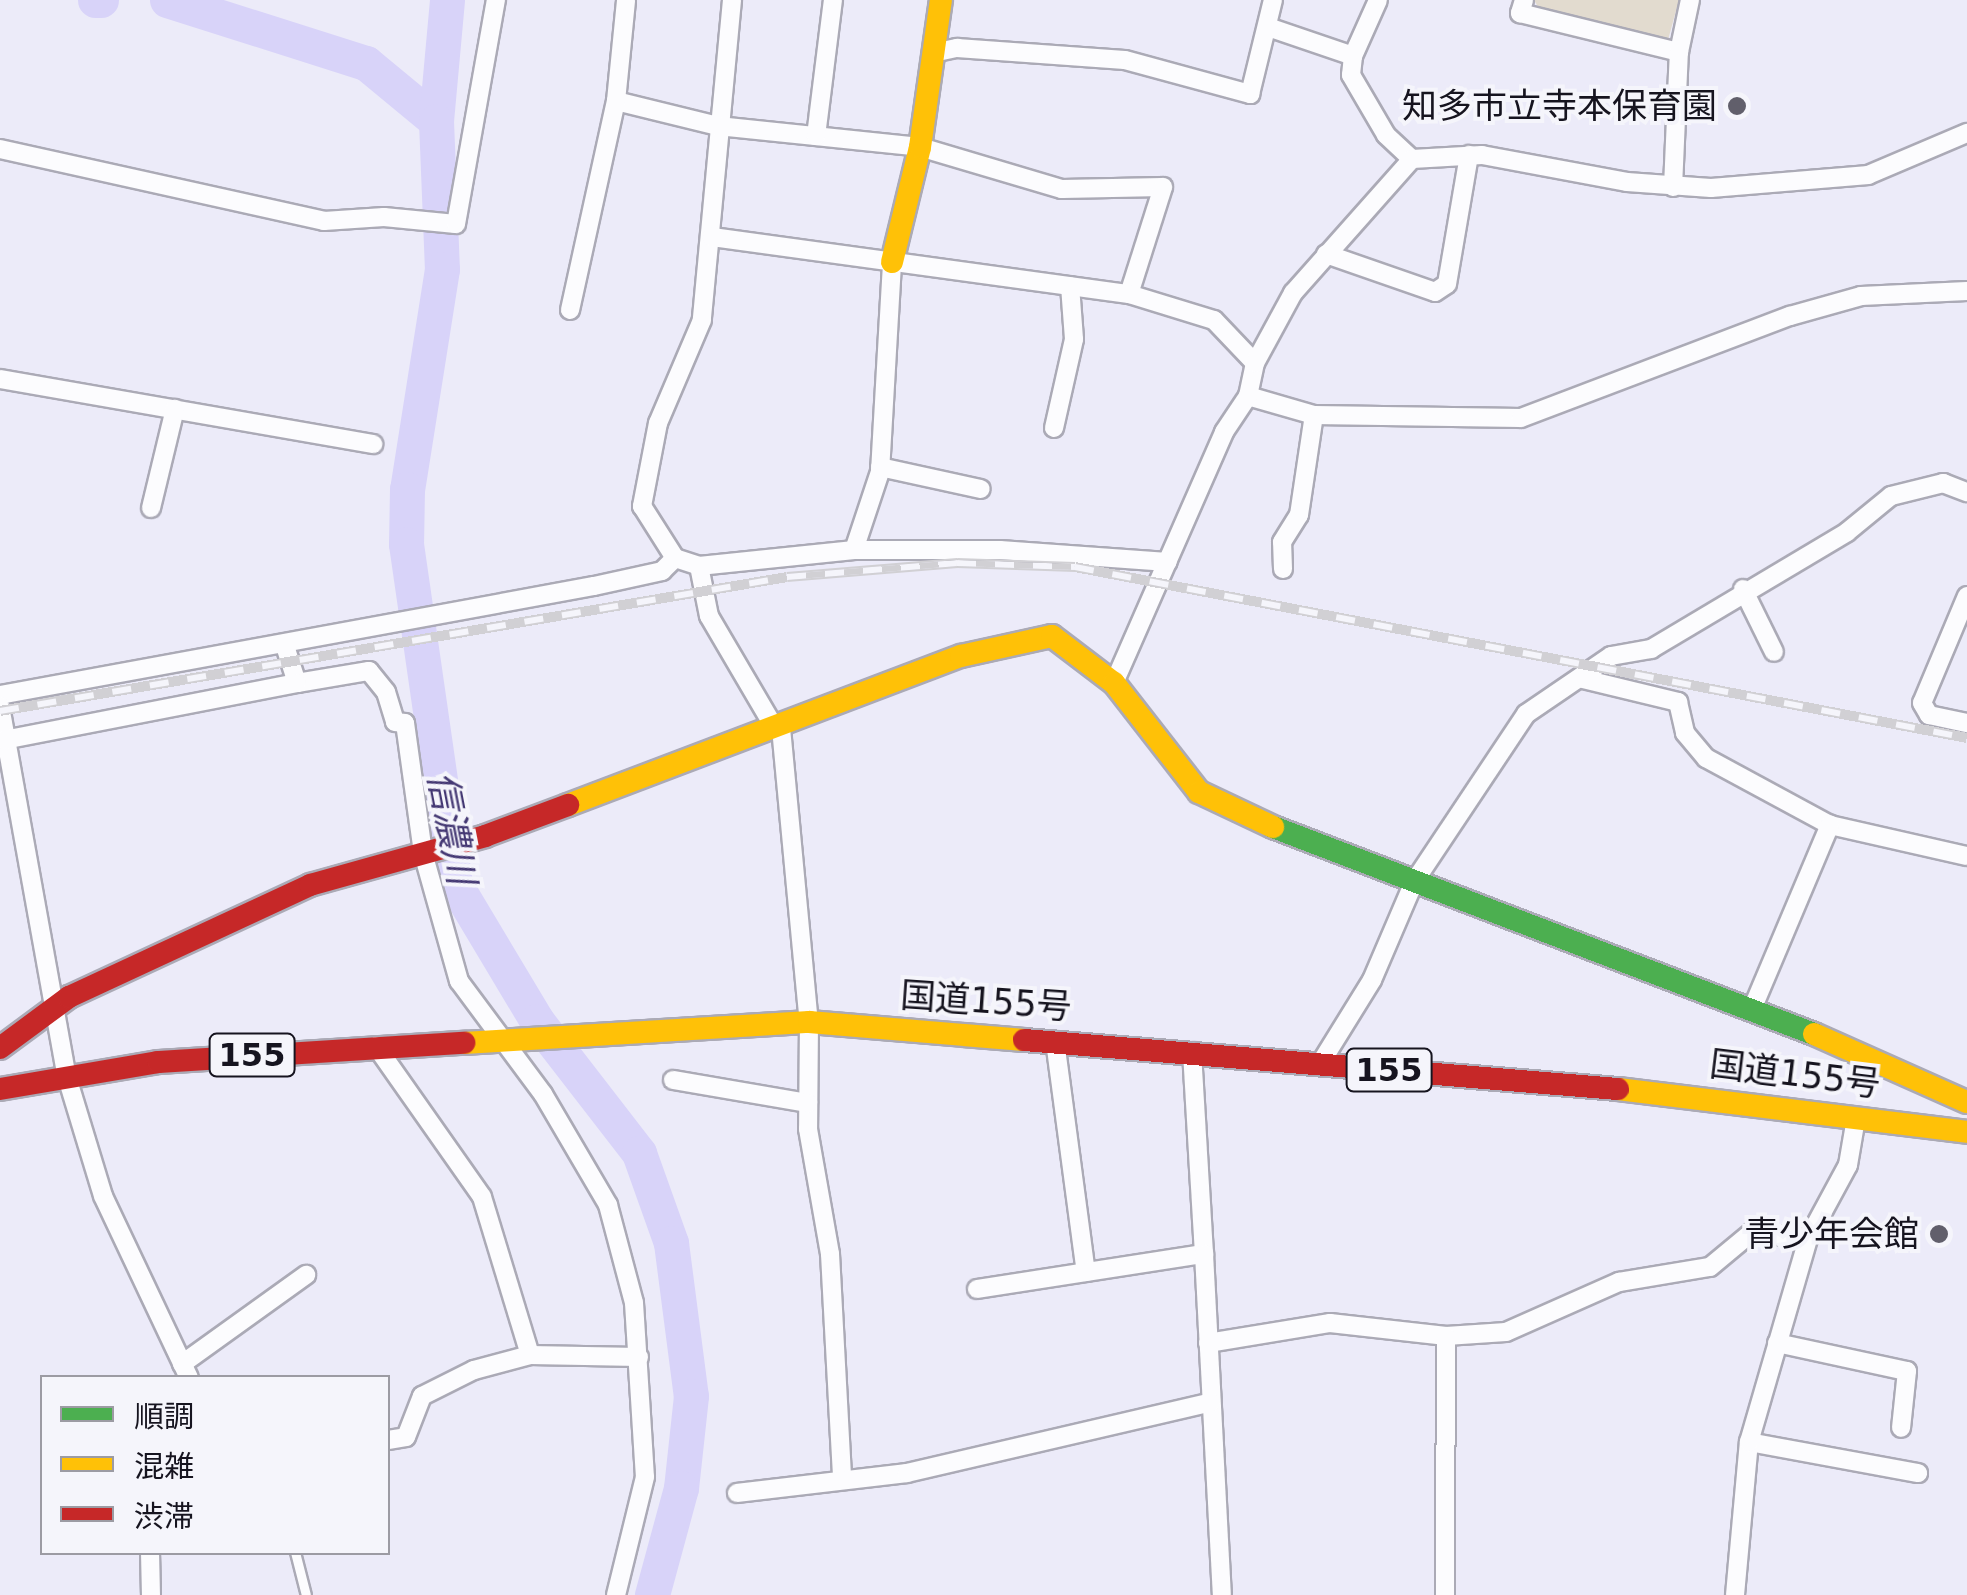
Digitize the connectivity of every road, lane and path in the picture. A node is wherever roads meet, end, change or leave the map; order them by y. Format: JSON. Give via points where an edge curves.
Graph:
{"nodes":[{"id":1,"x":496,"y":0,"type":"edge"},
{"id":2,"x":626,"y":0,"type":"edge"},
{"id":3,"x":732,"y":0,"type":"edge"},
{"id":4,"x":832,"y":0,"type":"edge"},
{"id":5,"x":940,"y":0,"type":"edge"},
{"id":6,"x":1273,"y":0,"type":"edge"},
{"id":7,"x":1378,"y":0,"type":"edge"},
{"id":8,"x":1524,"y":0,"type":"edge"},
{"id":9,"x":1690,"y":0,"type":"edge"},
{"id":10,"x":1268,"y":27,"type":"junction"},
{"id":11,"x":933,"y":52,"type":"junction"},
{"id":12,"x":1679,"y":52,"type":"junction"},
{"id":13,"x":1353,"y":56,"type":"junction"},
{"id":14,"x":616,"y":101,"type":"junction"},
{"id":15,"x":718,"y":126,"type":"junction"},
{"id":16,"x":1967,"y":133,"type":"edge"},
{"id":17,"x":816,"y":136,"type":"junction"},
{"id":18,"x":920,"y":147,"type":"junction"},
{"id":19,"x":0,"y":149,"type":"edge"},
{"id":20,"x":1469,"y":155,"type":"junction"},
{"id":21,"x":1412,"y":159,"type":"junction"},
{"id":22,"x":1673,"y":186,"type":"junction"},
{"id":23,"x":712,"y":237,"type":"junction"},
{"id":24,"x":1326,"y":254,"type":"junction"},
{"id":25,"x":892,"y":262,"type":"junction"},
{"id":26,"x":1070,"y":286,"type":"junction"},
{"id":27,"x":1967,"y":291,"type":"edge"},
{"id":28,"x":1129,"y":294,"type":"junction"},
{"id":29,"x":570,"y":310,"type":"dead end"},
{"id":30,"x":1255,"y":362,"type":"junction"},
{"id":31,"x":0,"y":380,"type":"edge"},
{"id":32,"x":1248,"y":396,"type":"junction"},
{"id":33,"x":175,"y":408,"type":"junction"},
{"id":34,"x":1314,"y":415,"type":"junction"},
{"id":35,"x":1054,"y":428,"type":"dead end"},
{"id":36,"x":373,"y":444,"type":"dead end"},
{"id":37,"x":880,"y":467,"type":"junction"},
{"id":38,"x":980,"y":490,"type":"dead end"},
{"id":39,"x":1967,"y":492,"type":"edge"},
{"id":40,"x":151,"y":508,"type":"dead end"},
{"id":41,"x":854,"y":550,"type":"junction"},
{"id":42,"x":675,"y":558,"type":"junction"},
{"id":43,"x":1168,"y":562,"type":"junction"},
{"id":44,"x":699,"y":566,"type":"junction"},
{"id":45,"x":1283,"y":568,"type":"dead end"},
{"id":46,"x":1744,"y":589,"type":"junction"},
{"id":47,"x":1964,"y":606,"type":"edge"},
{"id":48,"x":285,"y":646,"type":"junction"},
{"id":49,"x":1774,"y":652,"type":"dead end"},
{"id":50,"x":1583,"y":679,"type":"junction"},
{"id":51,"x":296,"y":683,"type":"junction"},
{"id":52,"x":1114,"y":683,"type":"junction"},
{"id":53,"x":0,"y":695,"type":"edge"},
{"id":54,"x":0,"y":706,"type":"edge"},
{"id":55,"x":1967,"y":723,"type":"edge"},
{"id":56,"x":778,"y":729,"type":"junction"},
{"id":57,"x":4,"y":740,"type":"junction"},
{"id":58,"x":1830,"y":826,"type":"junction"},
{"id":59,"x":428,"y":852,"type":"junction"},
{"id":60,"x":1967,"y":856,"type":"edge"},
{"id":61,"x":1414,"y":882,"type":"junction"},
{"id":62,"x":1753,"y":1006,"type":"junction"},
{"id":63,"x":51,"y":1007,"type":"junction"},
{"id":64,"x":809,"y":1022,"type":"junction"},
{"id":65,"x":503,"y":1037,"type":"junction"},
{"id":66,"x":1055,"y":1041,"type":"junction"},
{"id":67,"x":374,"y":1044,"type":"junction"},
{"id":68,"x":0,"y":1048,"type":"edge"},
{"id":69,"x":1192,"y":1052,"type":"junction"},
{"id":70,"x":1320,"y":1064,"type":"junction"},
{"id":71,"x":66,"y":1074,"type":"junction"},
{"id":72,"x":672,"y":1080,"type":"dead end"},
{"id":73,"x":0,"y":1090,"type":"edge"},
{"id":74,"x":1967,"y":1102,"type":"edge"},
{"id":75,"x":808,"y":1103,"type":"junction"},
{"id":76,"x":1856,"y":1118,"type":"junction"},
{"id":77,"x":1967,"y":1132,"type":"edge"},
{"id":78,"x":1808,"y":1239,"type":"junction"},
{"id":79,"x":1204,"y":1254,"type":"junction"},
{"id":80,"x":1086,"y":1272,"type":"junction"},
{"id":81,"x":306,"y":1275,"type":"dead end"},
{"id":82,"x":977,"y":1289,"type":"dead end"},
{"id":83,"x":1446,"y":1336,"type":"junction"},
{"id":84,"x":1208,"y":1343,"type":"junction"},
{"id":85,"x":1777,"y":1343,"type":"junction"},
{"id":86,"x":530,"y":1355,"type":"junction"},
{"id":87,"x":639,"y":1356,"type":"junction"},
{"id":88,"x":185,"y":1371,"type":"edge"},
{"id":89,"x":1211,"y":1402,"type":"junction"},
{"id":90,"x":1901,"y":1428,"type":"dead end"},
{"id":91,"x":390,"y":1440,"type":"edge"},
{"id":92,"x":1749,"y":1442,"type":"junction"},
{"id":93,"x":1918,"y":1472,"type":"dead end"},
{"id":94,"x":842,"y":1479,"type":"junction"},
{"id":95,"x":736,"y":1494,"type":"dead end"},
{"id":96,"x":150,"y":1555,"type":"edge"},
{"id":97,"x":295,"y":1555,"type":"edge"},
{"id":98,"x":1220,"y":1594,"type":"edge"},
{"id":99,"x":152,"y":1595,"type":"edge"},
{"id":100,"x":306,"y":1595,"type":"edge"},
{"id":101,"x":616,"y":1595,"type":"edge"},
{"id":102,"x":1445,"y":1595,"type":"edge"},
{"id":103,"x":1735,"y":1595,"type":"edge"}],
"edges":[{"from":1,"to":19,"type":"street","via":[[461,220],[324,220]]},
{"from":2,"to":14,"type":"street"},
{"from":3,"to":15,"type":"street"},
{"from":4,"to":17,"type":"street"},
{"from":5,"to":11,"type":"main road"},
{"from":6,"to":10,"type":"street"},
{"from":7,"to":13,"type":"street"},
{"from":8,"to":12,"type":"street","via":[[1520,14]]},
{"from":9,"to":12,"type":"street"},
{"from":10,"to":11,"type":"street","via":[[1250,94],[1126,60]]},
{"from":10,"to":13,"type":"street"},
{"from":11,"to":18,"type":"main road"},
{"from":12,"to":22,"type":"street"},
{"from":13,"to":21,"type":"street","via":[[1351,75],[1386,134]]},
{"from":14,"to":15,"type":"street"},
{"from":14,"to":29,"type":"street"},
{"from":15,"to":17,"type":"street"},
{"from":15,"to":23,"type":"street"},
{"from":16,"to":22,"type":"street","via":[[1932,152],[1834,182]]},
{"from":17,"to":18,"type":"street"},
{"from":18,"to":25,"type":"main road"},
{"from":18,"to":28,"type":"street","via":[[1062,188],[1164,187]]},
{"from":20,"to":21,"type":"street"},
{"from":20,"to":22,"type":"street"},
{"from":20,"to":24,"type":"street","via":[[1446,284],[1434,292]]},
{"from":21,"to":24,"type":"street"},
{"from":23,"to":25,"type":"street"},
{"from":23,"to":42,"type":"street","via":[[702,320],[646,464],[642,506]]},
{"from":24,"to":30,"type":"street","via":[[1293,293]]},
{"from":25,"to":26,"type":"street"},
{"from":25,"to":37,"type":"street"},
{"from":26,"to":28,"type":"street"},
{"from":26,"to":35,"type":"street","via":[[1074,339]]},
{"from":27,"to":34,"type":"street","via":[[1861,296],[1790,316],[1521,418]]},
{"from":28,"to":30,"type":"street","via":[[1214,320]]},
{"from":30,"to":32,"type":"street"},
{"from":31,"to":33,"type":"street"},
{"from":32,"to":34,"type":"street"},
{"from":32,"to":43,"type":"street","via":[[1224,432]]},
{"from":33,"to":36,"type":"street"},
{"from":33,"to":40,"type":"street"},
{"from":34,"to":45,"type":"street","via":[[1299,515],[1282,542]]},
{"from":37,"to":38,"type":"street"},
{"from":37,"to":41,"type":"street"},
{"from":39,"to":46,"type":"street","via":[[1943,484],[1891,496],[1847,532]]},
{"from":41,"to":43,"type":"street","via":[[1000,550]]},
{"from":41,"to":44,"type":"street"},
{"from":42,"to":44,"type":"street"},
{"from":42,"to":48,"type":"street","via":[[662,571],[368,624]]},
{"from":43,"to":52,"type":"street"},
{"from":44,"to":56,"type":"street","via":[[709,616]]},
{"from":46,"to":49,"type":"street"},
{"from":46,"to":50,"type":"street","via":[[1651,649],[1611,656]]},
{"from":47,"to":55,"type":"street","via":[[1922,703],[1929,714]]},
{"from":48,"to":51,"type":"street"},
{"from":48,"to":53,"type":"street"},
{"from":50,"to":58,"type":"street","via":[[1678,702],[1685,734],[1706,758]]},
{"from":50,"to":61,"type":"street","via":[[1517,725]]},
{"from":51,"to":57,"type":"street"},
{"from":51,"to":59,"type":"street","via":[[369,671],[386,692],[394,722],[405,723]]},
{"from":52,"to":56,"type":"main road","via":[[1052,636],[1035,638],[961,656]]},
{"from":52,"to":61,"type":"main road","via":[[1199,792],[1268,828]]},
{"from":54,"to":57,"type":"street"},
{"from":56,"to":59,"type":"main road"},
{"from":56,"to":64,"type":"street"},
{"from":57,"to":63,"type":"street"},
{"from":58,"to":60,"type":"street"},
{"from":58,"to":62,"type":"street"},
{"from":59,"to":63,"type":"main road","via":[[310,885]]},
{"from":59,"to":65,"type":"street","via":[[459,981]]},
{"from":61,"to":62,"type":"main road"},
{"from":61,"to":70,"type":"street","via":[[1372,980]]},
{"from":62,"to":74,"type":"main road"},
{"from":63,"to":68,"type":"main road"},
{"from":63,"to":71,"type":"street"},
{"from":64,"to":65,"type":"main road","name":"国道155号","number":"155"},
{"from":64,"to":66,"type":"main road","name":"国道155号","number":"155"},
{"from":64,"to":75,"type":"street"},
{"from":65,"to":67,"type":"main road","name":"国道155号","number":"155"},
{"from":65,"to":87,"type":"street","via":[[608,1205],[634,1303]]},
{"from":66,"to":69,"type":"main road","name":"国道155号","number":"155"},
{"from":66,"to":80,"type":"street"},
{"from":67,"to":71,"type":"main road","name":"国道155号","number":"155"},
{"from":67,"to":86,"type":"street","via":[[482,1197]]},
{"from":69,"to":70,"type":"main road","name":"国道155号","number":"155"},
{"from":69,"to":79,"type":"street"},
{"from":70,"to":76,"type":"main road","name":"国道155号","number":"155","via":[[1660,1092]]},
{"from":71,"to":73,"type":"main road","name":"国道155号","number":"155"},
{"from":71,"to":88,"type":"street","via":[[104,1196]]},
{"from":72,"to":75,"type":"street"},
{"from":75,"to":94,"type":"street","via":[[830,1254]]},
{"from":76,"to":77,"type":"main road","name":"国道155号","number":"155"},
{"from":76,"to":78,"type":"street","via":[[1848,1165]]},
{"from":78,"to":83,"type":"street","via":[[1752,1232],[1710,1267],[1619,1282],[1506,1332]]},
{"from":78,"to":85,"type":"street"},
{"from":79,"to":80,"type":"street"},
{"from":79,"to":84,"type":"street"},
{"from":80,"to":82,"type":"street"},
{"from":81,"to":88,"type":"street"},
{"from":83,"to":84,"type":"street","via":[[1330,1323]]},
{"from":83,"to":102,"type":"street"},
{"from":84,"to":89,"type":"street"},
{"from":85,"to":90,"type":"street","via":[[1907,1371]]},
{"from":85,"to":92,"type":"street"},
{"from":86,"to":87,"type":"street"},
{"from":86,"to":91,"type":"street","via":[[474,1370],[422,1396],[406,1437]]},
{"from":87,"to":101,"type":"street","via":[[646,1476]]},
{"from":89,"to":94,"type":"street","via":[[906,1472]]},
{"from":89,"to":98,"type":"street"},
{"from":92,"to":93,"type":"street"},
{"from":92,"to":103,"type":"street"},
{"from":94,"to":95,"type":"street"},
{"from":96,"to":99,"type":"street"},
{"from":97,"to":100,"type":"lane"}]}
